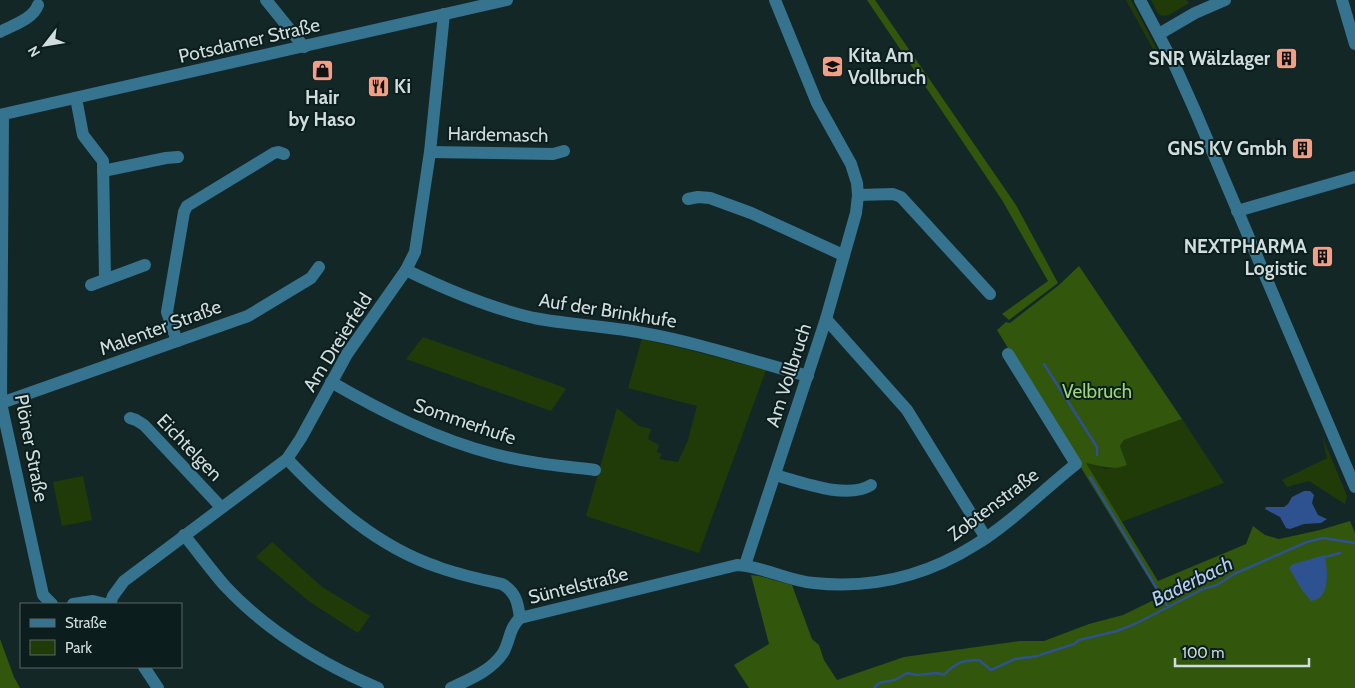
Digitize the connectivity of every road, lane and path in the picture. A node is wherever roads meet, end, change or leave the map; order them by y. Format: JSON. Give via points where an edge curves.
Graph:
{"nodes":[{"id":1,"x":266,"y":0,"type":"edge"},
{"id":2,"x":507,"y":0,"type":"edge"},
{"id":3,"x":775,"y":0,"type":"edge"},
{"id":4,"x":1140,"y":0,"type":"edge"},
{"id":5,"x":1225,"y":0,"type":"edge"},
{"id":6,"x":1342,"y":0,"type":"edge"},
{"id":7,"x":38,"y":4,"type":"dead end"},
{"id":8,"x":444,"y":14,"type":"junction"},
{"id":9,"x":0,"y":32,"type":"edge"},
{"id":10,"x":1158,"y":34,"type":"junction"},
{"id":11,"x":1355,"y":44,"type":"edge"},
{"id":12,"x":304,"y":47,"type":"junction"},
{"id":13,"x":76,"y":98,"type":"junction"},
{"id":14,"x":1,"y":115,"type":"edge"},
{"id":15,"x":564,"y":151,"type":"dead end"},
{"id":16,"x":430,"y":152,"type":"junction"},
{"id":17,"x":284,"y":154,"type":"dead end"},
{"id":18,"x":178,"y":157,"type":"dead end"},
{"id":19,"x":103,"y":171,"type":"junction"},
{"id":20,"x":1355,"y":177,"type":"edge"},
{"id":21,"x":858,"y":195,"type":"junction"},
{"id":22,"x":688,"y":198,"type":"dead end"},
{"id":23,"x":1237,"y":211,"type":"junction"},
{"id":24,"x":843,"y":255,"type":"junction"},
{"id":25,"x":145,"y":265,"type":"dead end"},
{"id":26,"x":319,"y":266,"type":"dead end"},
{"id":27,"x":406,"y":270,"type":"junction"},
{"id":28,"x":105,"y":279,"type":"junction"},
{"id":29,"x":91,"y":284,"type":"dead end"},
{"id":30,"x":990,"y":294,"type":"dead end"},
{"id":31,"x":826,"y":319,"type":"junction"},
{"id":32,"x":177,"y":341,"type":"junction"},
{"id":33,"x":1008,"y":354,"type":"dead end"},
{"id":34,"x":808,"y":376,"type":"junction"},
{"id":35,"x":331,"y":382,"type":"junction"},
{"id":36,"x":1,"y":402,"type":"edge"},
{"id":37,"x":130,"y":418,"type":"dead end"},
{"id":38,"x":287,"y":459,"type":"junction"},
{"id":39,"x":596,"y":470,"type":"dead end"},
{"id":40,"x":775,"y":475,"type":"junction"},
{"id":41,"x":871,"y":485,"type":"dead end"},
{"id":42,"x":1355,"y":487,"type":"edge"},
{"id":43,"x":221,"y":507,"type":"junction"},
{"id":44,"x":184,"y":535,"type":"junction"},
{"id":45,"x":986,"y":538,"type":"junction"},
{"id":46,"x":745,"y":565,"type":"junction"},
{"id":47,"x":51,"y":603,"type":"edge"},
{"id":48,"x":80,"y":603,"type":"edge"},
{"id":49,"x":101,"y":603,"type":"edge"},
{"id":50,"x":110,"y":603,"type":"edge"},
{"id":51,"x":520,"y":618,"type":"junction"},
{"id":52,"x":145,"y":668,"type":"edge"},
{"id":53,"x":158,"y":688,"type":"edge"},
{"id":54,"x":378,"y":688,"type":"edge"},
{"id":55,"x":451,"y":688,"type":"edge"}],
"edges":[{"from":1,"to":12,"type":"street"},
{"from":2,"to":8,"type":"street","name":"Potsdamer Straße"},
{"from":3,"to":21,"type":"street","name":"Am Vollbruch","via":[[817,103],[851,164],[858,183]]},
{"from":4,"to":10,"type":"street"},
{"from":5,"to":10,"type":"street"},
{"from":6,"to":11,"type":"street"},
{"from":7,"to":9,"type":"street","via":[[32,14]]},
{"from":8,"to":12,"type":"street","name":"Potsdamer Straße"},
{"from":8,"to":16,"type":"street","name":"Am Dreierfeld"},
{"from":10,"to":23,"type":"street","via":[[1194,107]]},
{"from":12,"to":13,"type":"street","name":"Potsdamer Straße"},
{"from":13,"to":14,"type":"street","name":"Potsdamer Straße"},
{"from":13,"to":19,"type":"street","via":[[83,135],[103,161]]},
{"from":14,"to":36,"type":"street","name":"Plöner Straße"},
{"from":15,"to":16,"type":"street","name":"Hardemasch","via":[[553,154]]},
{"from":16,"to":27,"type":"street","name":"Am Dreierfeld","via":[[415,252]]},
{"from":17,"to":32,"type":"street","via":[[274,152],[187,206],[167,312]]},
{"from":18,"to":19,"type":"street"},
{"from":19,"to":28,"type":"street"},
{"from":20,"to":23,"type":"street"},
{"from":21,"to":24,"type":"street","name":"Am Vollbruch"},
{"from":21,"to":30,"type":"street","via":[[893,194],[901,197]]},
{"from":22,"to":24,"type":"street","via":[[710,198],[743,210]]},
{"from":23,"to":42,"type":"street"},
{"from":24,"to":31,"type":"street","name":"Am Vollbruch"},
{"from":25,"to":28,"type":"street"},
{"from":26,"to":32,"type":"street","name":"Malenter Straße","via":[[311,278],[254,313]]},
{"from":27,"to":34,"type":"street","name":"Auf der Brinkhufe","via":[[490,306],[533,317],[642,333]]},
{"from":27,"to":35,"type":"street","name":"Am Dreierfeld","via":[[358,336]]},
{"from":28,"to":29,"type":"street"},
{"from":31,"to":34,"type":"street","name":"Am Vollbruch"},
{"from":31,"to":45,"type":"street","via":[[907,410]]},
{"from":32,"to":36,"type":"street","name":"Malenter Straße"},
{"from":33,"to":45,"type":"street","name":"Zobtenstraße","via":[[1076,464]]},
{"from":34,"to":40,"type":"street","name":"Am Vollbruch"},
{"from":35,"to":38,"type":"street","name":"Am Dreierfeld"},
{"from":35,"to":39,"type":"street","name":"Sommerhufe","via":[[385,412],[459,443],[528,462]]},
{"from":36,"to":47,"type":"street","name":"Plöner Straße","via":[[43,595]]},
{"from":37,"to":43,"type":"street","name":"Eichtelgen","via":[[144,425]]},
{"from":38,"to":43,"type":"street","name":"Am Dreierfeld"},
{"from":38,"to":51,"type":"street","via":[[340,511],[394,547],[437,567],[510,588],[519,605]]},
{"from":40,"to":41,"type":"street","via":[[825,489],[845,491],[865,489]]},
{"from":40,"to":46,"type":"street","name":"Am Vollbruch"},
{"from":43,"to":44,"type":"street","name":"Am Dreierfeld"},
{"from":44,"to":50,"type":"street","name":"Am Dreierfeld","via":[[124,581]]},
{"from":44,"to":54,"type":"street","via":[[225,585],[291,642]]},
{"from":45,"to":46,"type":"street","name":"Zobtenstraße","via":[[928,569],[871,583],[792,580]]},
{"from":46,"to":51,"type":"street","name":"Süntelstraße","via":[[728,566]]},
{"from":48,"to":49,"type":"street"},
{"from":51,"to":55,"type":"street","name":"Süntelstraße","via":[[495,663]]},
{"from":52,"to":53,"type":"street"}]}
